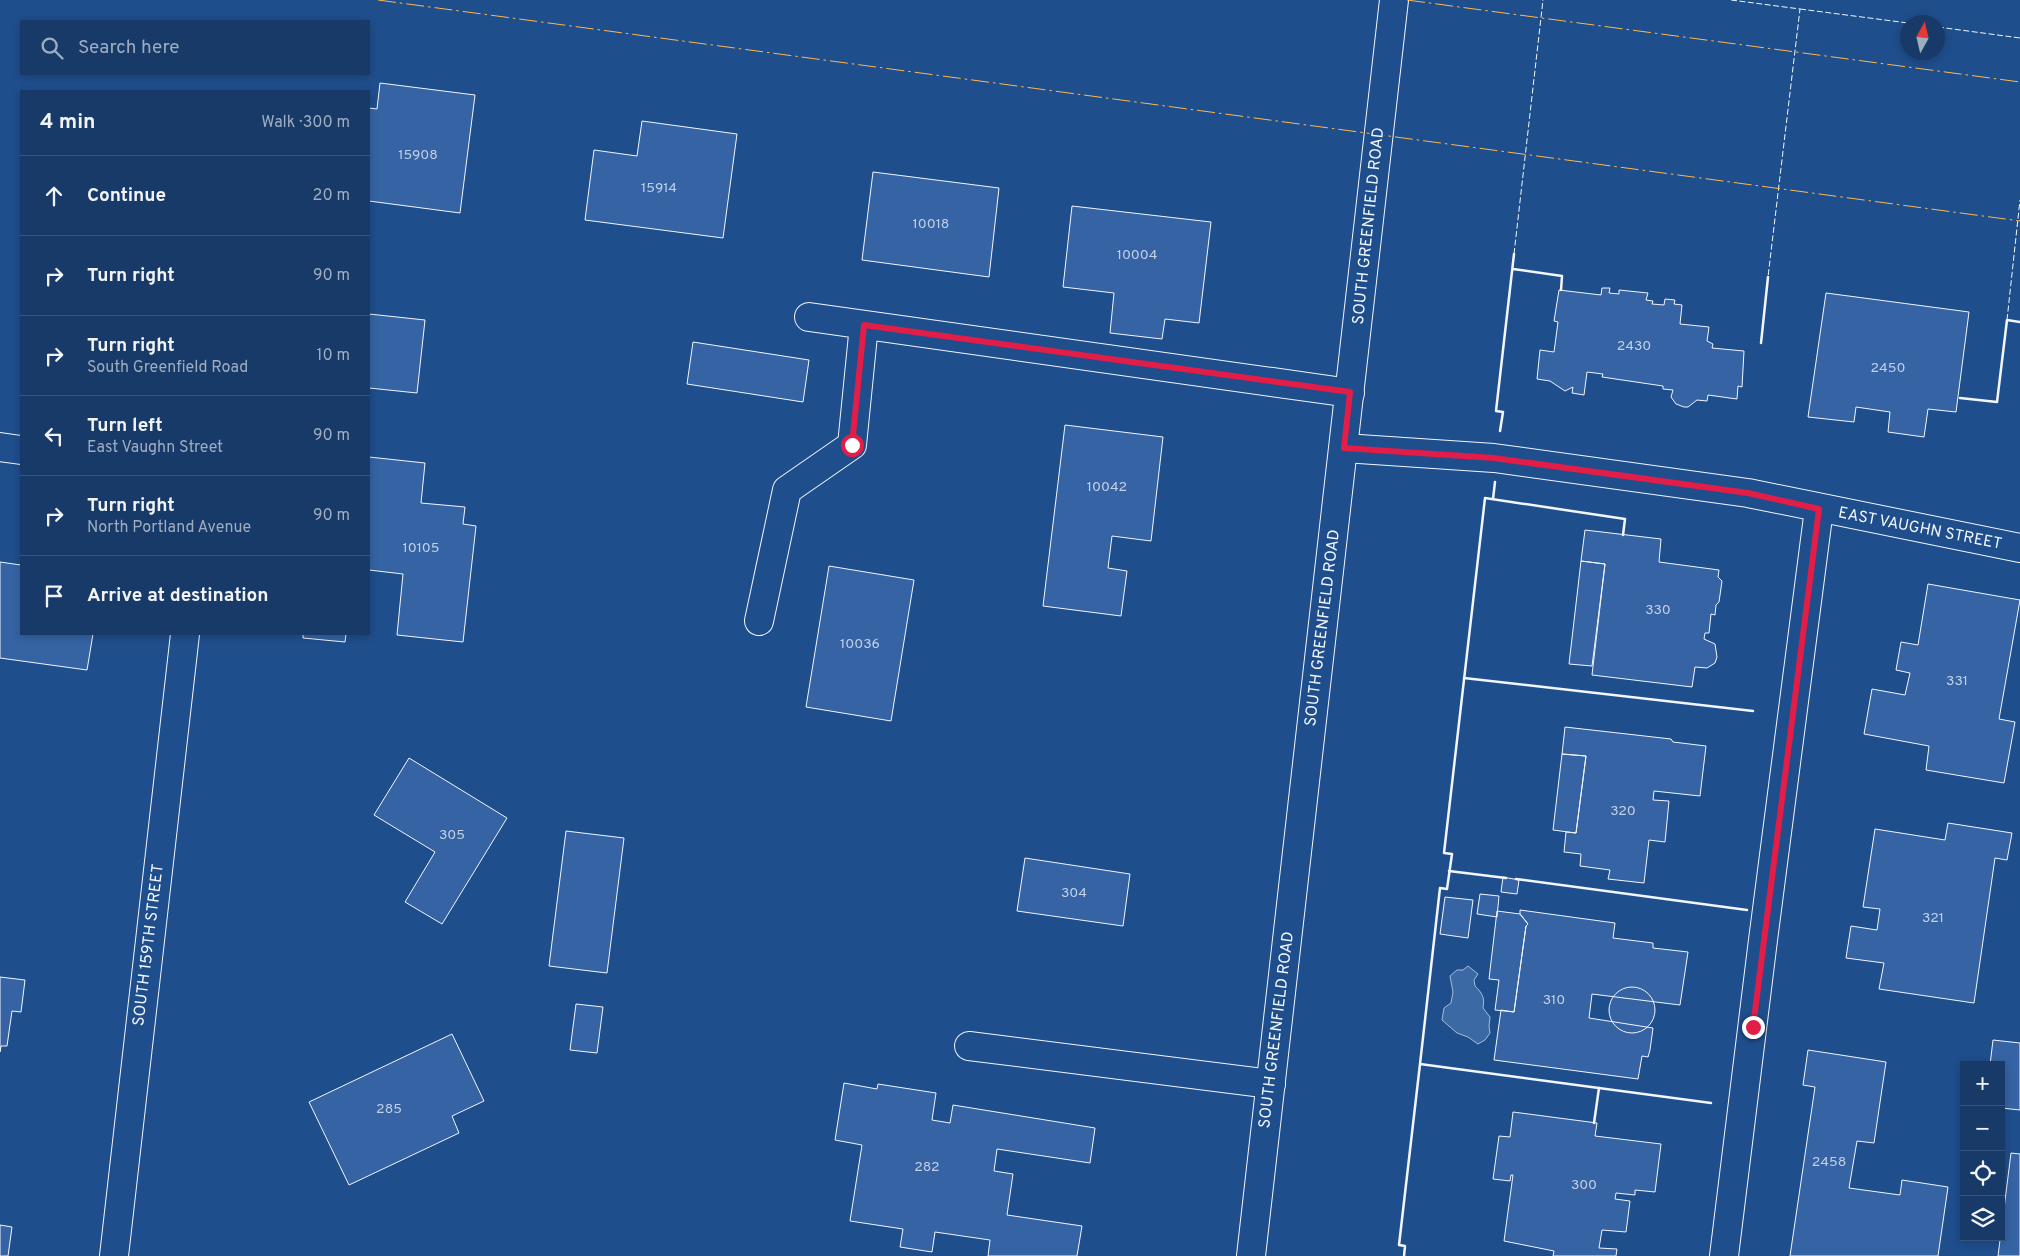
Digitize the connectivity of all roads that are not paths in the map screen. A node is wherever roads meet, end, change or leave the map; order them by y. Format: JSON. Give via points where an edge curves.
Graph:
{"nodes":[{"id":1,"x":1394,"y":0,"type":"edge"},
{"id":2,"x":809,"y":317,"type":"dead end"},
{"id":3,"x":864,"y":325,"type":"junction"},
{"id":4,"x":1350,"y":392,"type":"junction"},
{"id":5,"x":0,"y":447,"type":"edge"},
{"id":6,"x":1344,"y":448,"type":"junction"},
{"id":7,"x":20,"y":450,"type":"edge"},
{"id":8,"x":1819,"y":509,"type":"junction"},
{"id":9,"x":2020,"y":548,"type":"edge"},
{"id":10,"x":759,"y":621,"type":"dead end"},
{"id":11,"x":185,"y":635,"type":"edge"},
{"id":12,"x":968,"y":1046,"type":"dead end"},
{"id":13,"x":1271,"y":1084,"type":"junction"},
{"id":14,"x":114,"y":1256,"type":"edge"},
{"id":15,"x":1252,"y":1256,"type":"edge"},
{"id":16,"x":1724,"y":1256,"type":"edge"}],
"edges":[{"from":1,"to":4,"type":"street","name":"SOUTH GREENFIELD ROAD"},
{"from":2,"to":3,"type":"street"},
{"from":3,"to":4,"type":"street"},
{"from":3,"to":10,"type":"street","via":[[852,445],[787,490]]},
{"from":4,"to":6,"type":"street","name":"SOUTH GREENFIELD ROAD"},
{"from":5,"to":7,"type":"street"},
{"from":6,"to":8,"type":"street","name":"EAST VAUGHN STREET","via":[[1494,458],[1748,493]]},
{"from":6,"to":13,"type":"street","name":"SOUTH GREENFIELD ROAD"},
{"from":8,"to":9,"type":"street","name":"EAST VAUGHN STREET"},
{"from":8,"to":16,"type":"street"},
{"from":11,"to":14,"type":"street","name":"SOUTH 159TH STREET"},
{"from":12,"to":13,"type":"street"},
{"from":13,"to":15,"type":"street","name":"SOUTH GREENFIELD ROAD"}]}
